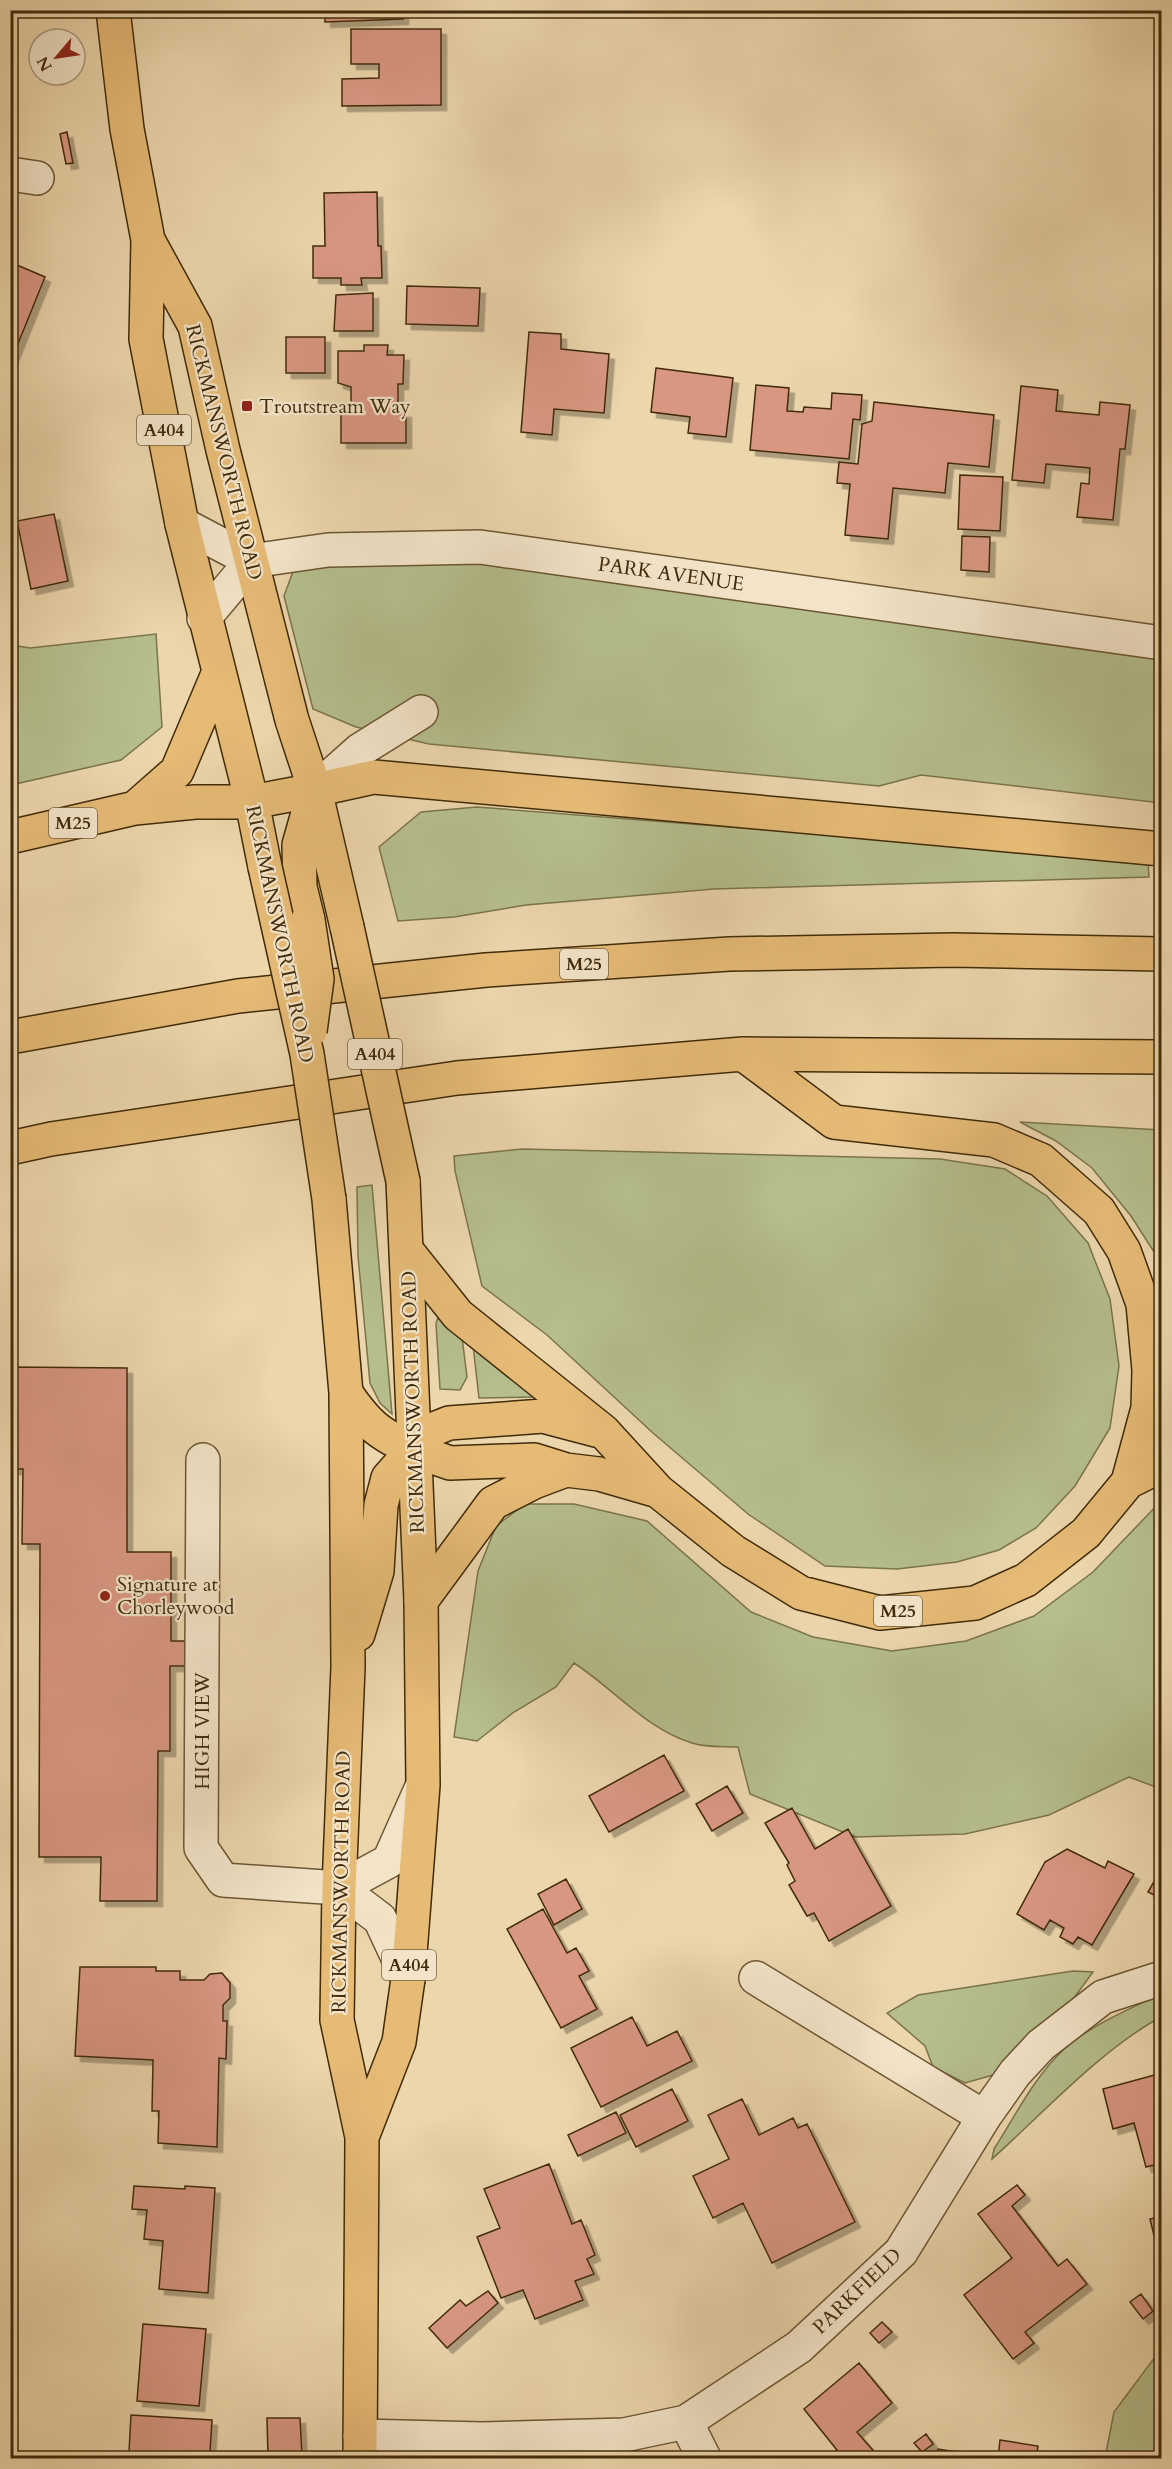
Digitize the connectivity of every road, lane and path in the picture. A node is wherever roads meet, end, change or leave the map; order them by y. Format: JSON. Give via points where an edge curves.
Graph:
{"nodes":[{"id":1,"x":113,"y":10,"type":"edge"},
{"id":2,"x":148,"y":240,"type":"junction"},
{"id":3,"x":182,"y":524,"type":"junction"},
{"id":4,"x":252,"y":561,"type":"junction"},
{"id":5,"x":204,"y":618,"type":"junction"},
{"id":6,"x":1161,"y":643,"type":"edge"},
{"id":7,"x":218,"y":674,"type":"junction"},
{"id":8,"x":421,"y":712,"type":"dead end"},
{"id":9,"x":315,"y":790,"type":"junction"},
{"id":10,"x":252,"y":802,"type":"junction"},
{"id":11,"x":135,"y":808,"type":"junction"},
{"id":12,"x":10,"y":837,"type":"edge"},
{"id":13,"x":1161,"y":849,"type":"edge"},
{"id":14,"x":1161,"y":954,"type":"edge"},
{"id":15,"x":10,"y":1037,"type":"edge"},
{"id":16,"x":307,"y":1054,"type":"junction"},
{"id":17,"x":743,"y":1054,"type":"junction"},
{"id":18,"x":1161,"y":1057,"type":"edge"},
{"id":19,"x":10,"y":1148,"type":"edge"},
{"id":20,"x":407,"y":1251,"type":"junction"},
{"id":21,"x":1154,"y":1325,"type":"edge"},
{"id":22,"x":346,"y":1393,"type":"junction"},
{"id":23,"x":603,"y":1431,"type":"junction"},
{"id":24,"x":413,"y":1450,"type":"junction"},
{"id":25,"x":203,"y":1460,"type":"dead end"},
{"id":26,"x":1161,"y":1465,"type":"edge"},
{"id":27,"x":566,"y":1470,"type":"junction"},
{"id":28,"x":1128,"y":1482,"type":"junction"},
{"id":29,"x":658,"y":1491,"type":"junction"},
{"id":30,"x":421,"y":1601,"type":"junction"},
{"id":31,"x":348,"y":1667,"type":"junction"},
{"id":32,"x":423,"y":1785,"type":"junction"},
{"id":33,"x":339,"y":1888,"type":"junction"},
{"id":34,"x":756,"y":1978,"type":"dead end"},
{"id":35,"x":1161,"y":1978,"type":"edge"},
{"id":36,"x":408,"y":1979,"type":"junction"},
{"id":37,"x":984,"y":2117,"type":"junction"},
{"id":38,"x":362,"y":2137,"type":"junction"},
{"id":39,"x":686,"y":2422,"type":"junction"},
{"id":40,"x":360,"y":2447,"type":"edge"},
{"id":41,"x":704,"y":2458,"type":"edge"}],
"edges":[{"from":1,"to":2,"type":"main road","number":"A404","via":[[127,129]]},
{"from":2,"to":3,"type":"main road","name":"RICKMANSWORTH ROAD","number":"A404","via":[[146,339]]},
{"from":2,"to":4,"type":"main road","name":"RICKMANSWORTH ROAD","number":"A404","via":[[195,326]]},
{"from":3,"to":4,"type":"street"},
{"from":3,"to":5,"type":"main road","name":"RICKMANSWORTH ROAD","number":"A404"},
{"from":4,"to":5,"type":"street"},
{"from":4,"to":6,"type":"street","name":"PARK AVENUE","via":[[328,550],[480,547]]},
{"from":4,"to":9,"type":"main road","name":"RICKMANSWORTH ROAD","number":"A404","via":[[292,720]]},
{"from":5,"to":7,"type":"main road","name":"RICKMANSWORTH ROAD","number":"A404"},
{"from":7,"to":10,"type":"main road","name":"RICKMANSWORTH ROAD","number":"A404"},
{"from":7,"to":11,"type":"main road","number":"M25","via":[[177,771]]},
{"from":8,"to":9,"type":"street","via":[[360,750]]},
{"from":9,"to":10,"type":"main road"},
{"from":9,"to":13,"type":"main road","via":[[374,777]]},
{"from":9,"to":16,"type":"main road","bridge":true,"via":[[299,845],[300,887],[317,979]]},
{"from":9,"to":20,"type":"main road","name":"RICKMANSWORTH ROAD","number":"A404","bridge":true,"via":[[403,1181]]},
{"from":10,"to":11,"type":"main road","number":"M25"},
{"from":10,"to":16,"type":"main road","name":"RICKMANSWORTH ROAD","number":"A404","bridge":true},
{"from":11,"to":12,"type":"main road","number":"M25"},
{"from":14,"to":15,"type":"main road","number":"M25","via":[[953,950],[741,954],[486,970],[238,996]]},
{"from":16,"to":22,"type":"main road","name":"RICKMANSWORTH ROAD","number":"A404","bridge":true,"via":[[329,1199]]},
{"from":17,"to":18,"type":"main road"},
{"from":17,"to":19,"type":"main road","via":[[457,1078]]},
{"from":17,"to":21,"type":"main road","number":"M25","via":[[834,1122],[994,1140],[1041,1160],[1099,1211],[1124,1251]]},
{"from":20,"to":23,"type":"main road","number":"M25","via":[[458,1315]]},
{"from":20,"to":24,"type":"main road","name":"RICKMANSWORTH ROAD","number":"A404"},
{"from":21,"to":28,"type":"main road","number":"M25","via":[[1149,1408]]},
{"from":22,"to":24,"type":"main road","via":[[366,1421]]},
{"from":22,"to":31,"type":"main road","name":"RICKMANSWORTH ROAD","number":"A404"},
{"from":23,"to":24,"type":"main road","via":[[543,1416],[449,1423],[434,1429]]},
{"from":23,"to":29,"type":"main road","number":"M25"},
{"from":24,"to":27,"type":"main road","number":"M25","via":[[450,1463],[534,1460]]},
{"from":24,"to":30,"type":"main road","name":"RICKMANSWORTH ROAD","number":"A404"},
{"from":24,"to":31,"type":"main road","via":[[388,1478],[381,1505],[377,1571]]},
{"from":25,"to":33,"type":"street","name":"HIGH VIEW","via":[[201,1848],[223,1880]]},
{"from":26,"to":28,"type":"main road","number":"M25"},
{"from":27,"to":29,"type":"main road","number":"M25","via":[[600,1474]]},
{"from":27,"to":30,"type":"main road","number":"M25","via":[[493,1503]]},
{"from":28,"to":29,"type":"main road","number":"M25","via":[[1086,1533],[1026,1580],[975,1603],[880,1613],[801,1593],[733,1551]]},
{"from":30,"to":32,"type":"main road","name":"RICKMANSWORTH ROAD","number":"A404"},
{"from":31,"to":33,"type":"main road","name":"RICKMANSWORTH ROAD","number":"A404"},
{"from":32,"to":33,"type":"street","via":[[389,1861]]},
{"from":32,"to":36,"type":"main road","name":"RICKMANSWORTH ROAD","number":"A404"},
{"from":33,"to":36,"type":"street","via":[[380,1919]]},
{"from":33,"to":38,"type":"main road","name":"RICKMANSWORTH ROAD","number":"A404","via":[[337,2020]]},
{"from":34,"to":37,"type":"street"},
{"from":35,"to":37,"type":"street","name":"PARKFIELD","via":[[1103,1997],[1041,2045],[1015,2073]]},
{"from":36,"to":38,"type":"main road","name":"RICKMANSWORTH ROAD","number":"A404","via":[[399,2042]]},
{"from":37,"to":39,"type":"street","name":"PARKFIELD","via":[[901,2252],[799,2347]]},
{"from":38,"to":40,"type":"main road","name":"RICKMANSWORTH ROAD","number":"A404"},
{"from":39,"to":40,"type":"street","name":"PARKFIELD","via":[[624,2435]]},
{"from":39,"to":41,"type":"street"}]}
